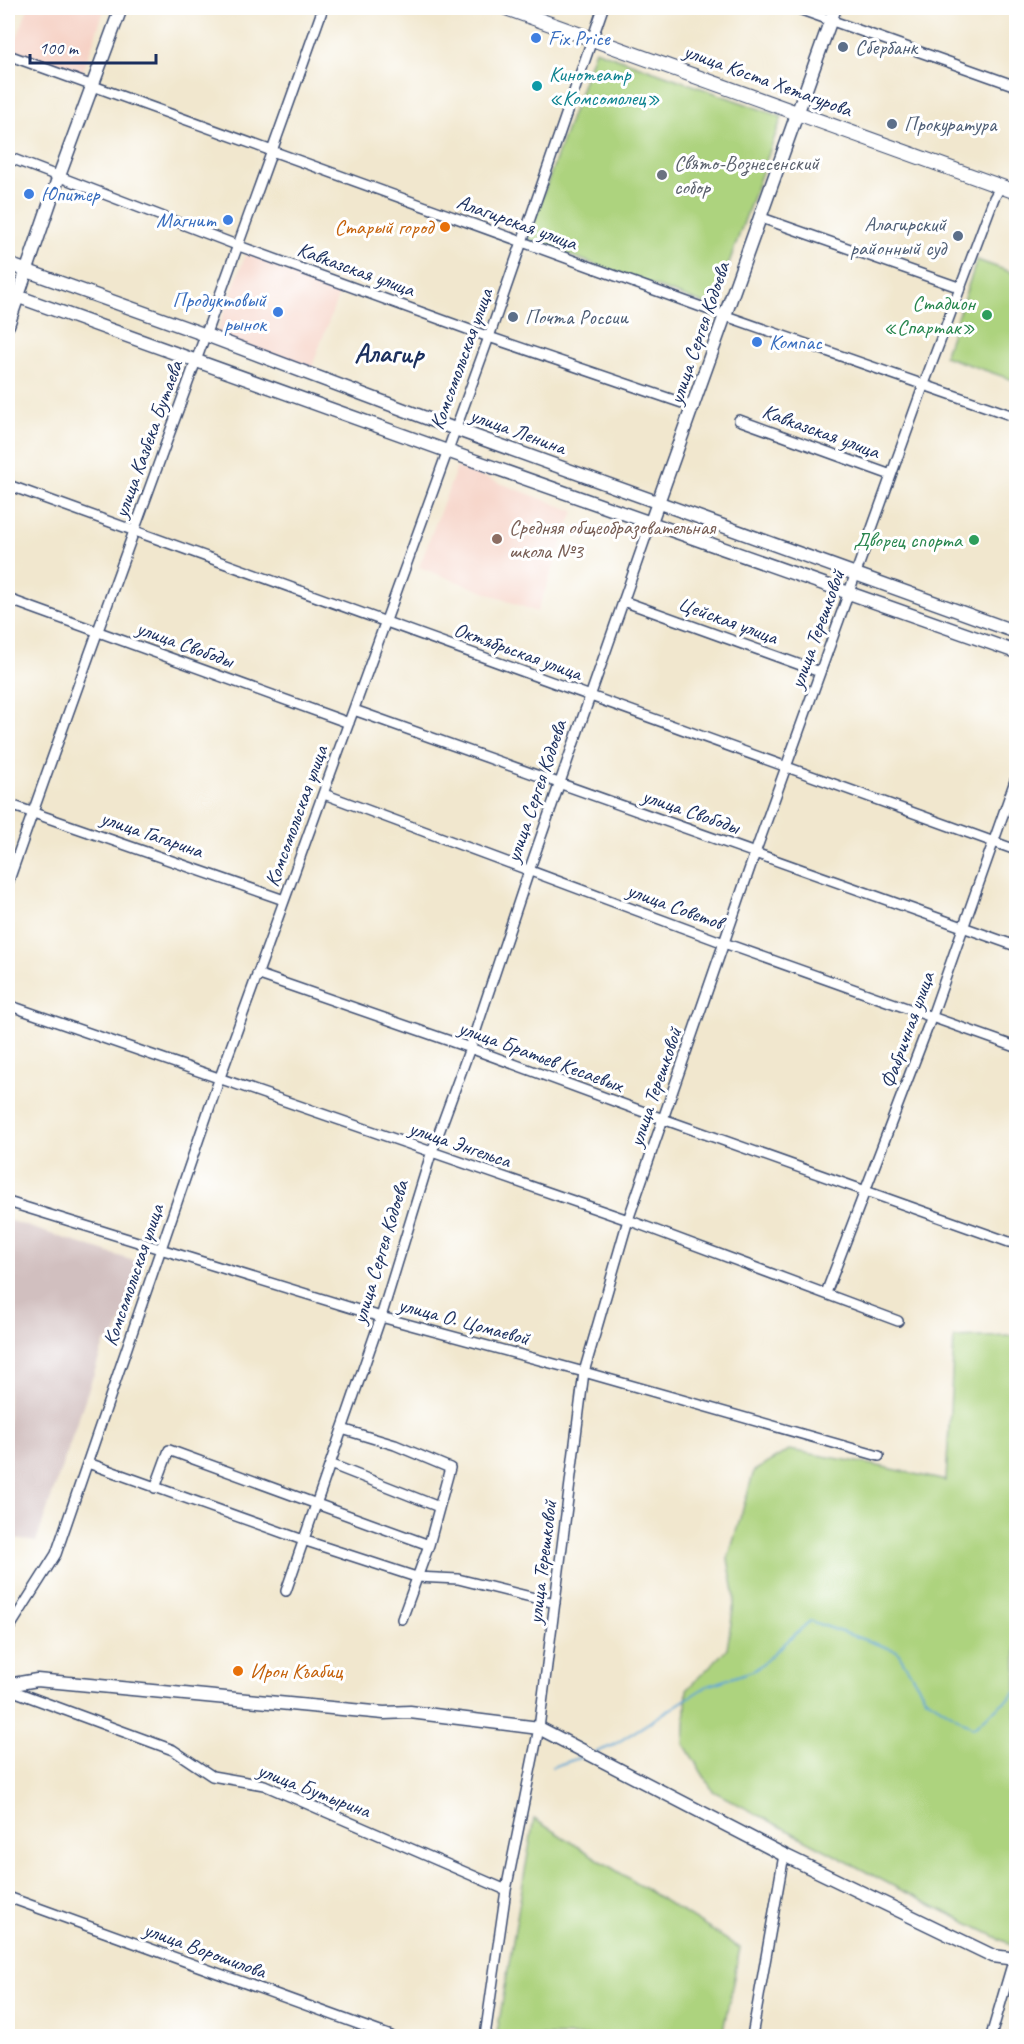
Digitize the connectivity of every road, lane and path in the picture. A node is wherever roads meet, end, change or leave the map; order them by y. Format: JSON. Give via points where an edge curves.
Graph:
{"nodes":[{"id":1,"x":121,"y":8,"type":"edge"},
{"id":2,"x":322,"y":8,"type":"edge"},
{"id":3,"x":506,"y":8,"type":"edge"},
{"id":4,"x":603,"y":8,"type":"edge"},
{"id":5,"x":796,"y":8,"type":"edge"},
{"id":6,"x":835,"y":8,"type":"edge"},
{"id":7,"x":831,"y":20,"type":"junction"},
{"id":8,"x":592,"y":39,"type":"junction"},
{"id":9,"x":8,"y":55,"type":"edge"},
{"id":10,"x":92,"y":86,"type":"junction"},
{"id":11,"x":1017,"y":86,"type":"edge"},
{"id":12,"x":798,"y":113,"type":"junction"},
{"id":13,"x":273,"y":150,"type":"junction"},
{"id":14,"x":8,"y":157,"type":"edge"},
{"id":15,"x":59,"y":176,"type":"junction"},
{"id":16,"x":1001,"y":186,"type":"junction"},
{"id":17,"x":1017,"y":192,"type":"edge"},
{"id":18,"x":759,"y":217,"type":"junction"},
{"id":19,"x":522,"y":243,"type":"junction"},
{"id":20,"x":239,"y":246,"type":"junction"},
{"id":21,"x":8,"y":264,"type":"edge"},
{"id":22,"x":27,"y":271,"type":"junction"},
{"id":23,"x":961,"y":288,"type":"junction"},
{"id":24,"x":13,"y":295,"type":"edge"},
{"id":25,"x":726,"y":316,"type":"junction"},
{"id":26,"x":8,"y":326,"type":"edge"},
{"id":27,"x":206,"y":335,"type":"junction"},
{"id":28,"x":489,"y":337,"type":"junction"},
{"id":29,"x":197,"y":360,"type":"junction"},
{"id":30,"x":924,"y":384,"type":"junction"},
{"id":31,"x":694,"y":407,"type":"junction"},
{"id":32,"x":1017,"y":417,"type":"edge"},
{"id":33,"x":739,"y":420,"type":"dead end"},
{"id":34,"x":455,"y":429,"type":"junction"},
{"id":35,"x":447,"y":451,"type":"junction"},
{"id":36,"x":891,"y":475,"type":"junction"},
{"id":37,"x":8,"y":485,"type":"edge"},
{"id":38,"x":659,"y":502,"type":"junction"},
{"id":39,"x":651,"y":522,"type":"junction"},
{"id":40,"x":133,"y":531,"type":"junction"},
{"id":41,"x":856,"y":574,"type":"junction"},
{"id":42,"x":850,"y":593,"type":"junction"},
{"id":43,"x":8,"y":599,"type":"edge"},
{"id":44,"x":623,"y":601,"type":"junction"},
{"id":45,"x":386,"y":621,"type":"junction"},
{"id":46,"x":97,"y":631,"type":"junction"},
{"id":47,"x":1017,"y":632,"type":"edge"},
{"id":48,"x":1017,"y":652,"type":"edge"},
{"id":49,"x":820,"y":672,"type":"junction"},
{"id":50,"x":590,"y":696,"type":"junction"},
{"id":51,"x":354,"y":710,"type":"junction"},
{"id":52,"x":349,"y":723,"type":"junction"},
{"id":53,"x":785,"y":767,"type":"junction"},
{"id":54,"x":1017,"y":778,"type":"edge"},
{"id":55,"x":560,"y":784,"type":"junction"},
{"id":56,"x":324,"y":794,"type":"junction"},
{"id":57,"x":8,"y":804,"type":"edge"},
{"id":58,"x":32,"y":812,"type":"junction"},
{"id":59,"x":994,"y":843,"type":"junction"},
{"id":60,"x":1017,"y":850,"type":"edge"},
{"id":61,"x":755,"y":853,"type":"junction"},
{"id":62,"x":529,"y":871,"type":"junction"},
{"id":63,"x":8,"y":883,"type":"edge"},
{"id":64,"x":284,"y":900,"type":"junction"},
{"id":65,"x":964,"y":927,"type":"junction"},
{"id":66,"x":724,"y":943,"type":"junction"},
{"id":67,"x":1017,"y":946,"type":"edge"},
{"id":68,"x":257,"y":974,"type":"junction"},
{"id":69,"x":8,"y":1005,"type":"edge"},
{"id":70,"x":932,"y":1016,"type":"junction"},
{"id":71,"x":1017,"y":1047,"type":"edge"},
{"id":72,"x":470,"y":1048,"type":"junction"},
{"id":73,"x":219,"y":1080,"type":"junction"},
{"id":74,"x":663,"y":1119,"type":"junction"},
{"id":75,"x":431,"y":1154,"type":"junction"},
{"id":76,"x":865,"y":1190,"type":"junction"},
{"id":77,"x":8,"y":1202,"type":"edge"},
{"id":78,"x":628,"y":1220,"type":"junction"},
{"id":79,"x":1017,"y":1242,"type":"edge"},
{"id":80,"x":160,"y":1250,"type":"junction"},
{"id":81,"x":826,"y":1293,"type":"junction"},
{"id":82,"x":381,"y":1317,"type":"junction"},
{"id":83,"x":898,"y":1321,"type":"dead end"},
{"id":84,"x":584,"y":1372,"type":"junction"},
{"id":85,"x":342,"y":1429,"type":"junction"},
{"id":86,"x":879,"y":1456,"type":"dead end"},
{"id":87,"x":88,"y":1463,"type":"junction"},
{"id":88,"x":330,"y":1464,"type":"junction"},
{"id":89,"x":155,"y":1488,"type":"junction"},
{"id":90,"x":316,"y":1504,"type":"junction"},
{"id":91,"x":439,"y":1507,"type":"junction"},
{"id":92,"x":303,"y":1540,"type":"junction"},
{"id":93,"x":429,"y":1545,"type":"junction"},
{"id":94,"x":416,"y":1577,"type":"junction"},
{"id":95,"x":286,"y":1591,"type":"dead end"},
{"id":96,"x":555,"y":1603,"type":"junction"},
{"id":97,"x":402,"y":1618,"type":"dead end"},
{"id":98,"x":8,"y":1630,"type":"edge"},
{"id":99,"x":8,"y":1687,"type":"edge"},
{"id":100,"x":539,"y":1728,"type":"junction"},
{"id":101,"x":784,"y":1855,"type":"junction"},
{"id":102,"x":506,"y":1890,"type":"junction"},
{"id":103,"x":8,"y":1898,"type":"edge"},
{"id":104,"x":1015,"y":1958,"type":"edge"},
{"id":105,"x":391,"y":2037,"type":"edge"},
{"id":106,"x":485,"y":2037,"type":"edge"},
{"id":107,"x":752,"y":2037,"type":"edge"},
{"id":108,"x":991,"y":2037,"type":"edge"}],
"edges":[{"from":1,"to":10,"type":"street"},
{"from":2,"to":13,"type":"street","name":"улица Казбека Бутаева"},
{"from":3,"to":8,"type":"main road","name":"улица Коста Хетагурова"},
{"from":4,"to":8,"type":"street","name":"Комсомольская улица"},
{"from":5,"to":7,"type":"street"},
{"from":6,"to":7,"type":"street","name":"улица Сергея Кодоева"},
{"from":7,"to":11,"type":"street"},
{"from":7,"to":12,"type":"street","name":"улица Сергея Кодоева"},
{"from":8,"to":12,"type":"main road","name":"улица Коста Хетагурова"},
{"from":8,"to":19,"type":"street","name":"Комсомольская улица"},
{"from":9,"to":10,"type":"street","name":"Алагирская улица"},
{"from":10,"to":13,"type":"street","name":"Алагирская улица"},
{"from":10,"to":15,"type":"street"},
{"from":12,"to":16,"type":"main road","name":"улица Коста Хетагурова"},
{"from":12,"to":18,"type":"street","name":"улица Сергея Кодоева"},
{"from":13,"to":19,"type":"street","name":"Алагирская улица"},
{"from":13,"to":20,"type":"street","name":"улица Казбека Бутаева"},
{"from":14,"to":15,"type":"street","name":"Кавказская улица"},
{"from":15,"to":20,"type":"street","name":"Кавказская улица"},
{"from":15,"to":22,"type":"street"},
{"from":16,"to":17,"type":"main road","name":"улица Коста Хетагурова"},
{"from":16,"to":23,"type":"street","name":"улица Терешковой"},
{"from":18,"to":23,"type":"street"},
{"from":18,"to":25,"type":"street","name":"улица Сергея Кодоева"},
{"from":19,"to":25,"type":"street","name":"Алагирская улица"},
{"from":19,"to":28,"type":"street","name":"Комсомольская улица"},
{"from":20,"to":27,"type":"street","name":"улица Казбека Бутаева"},
{"from":20,"to":28,"type":"street","name":"Кавказская улица"},
{"from":21,"to":22,"type":"street","name":"улица Ленина"},
{"from":22,"to":24,"type":"street"},
{"from":22,"to":27,"type":"street","name":"улица Ленина"},
{"from":23,"to":30,"type":"street","name":"улица Терешковой"},
{"from":24,"to":26,"type":"street"},
{"from":24,"to":29,"type":"street","name":"улица Ленина"},
{"from":25,"to":30,"type":"street","name":"Алагирская улица"},
{"from":25,"to":31,"type":"street","name":"улица Сергея Кодоева"},
{"from":27,"to":29,"type":"street","name":"улица Казбека Бутаева"},
{"from":27,"to":34,"type":"street","name":"улица Ленина"},
{"from":28,"to":31,"type":"street","name":"Кавказская улица"},
{"from":28,"to":34,"type":"street","name":"Комсомольская улица"},
{"from":29,"to":35,"type":"street","name":"улица Ленина"},
{"from":29,"to":40,"type":"street","name":"улица Казбека Бутаева"},
{"from":30,"to":32,"type":"street","name":"Алагирская улица"},
{"from":30,"to":36,"type":"street","name":"улица Терешковой"},
{"from":31,"to":38,"type":"street","name":"улица Сергея Кодоева"},
{"from":33,"to":36,"type":"street","name":"Кавказская улица"},
{"from":34,"to":35,"type":"street","name":"Комсомольская улица"},
{"from":34,"to":38,"type":"street","name":"улица Ленина"},
{"from":35,"to":39,"type":"street","name":"улица Ленина"},
{"from":35,"to":45,"type":"street","name":"Комсомольская улица"},
{"from":36,"to":41,"type":"street","name":"улица Терешковой"},
{"from":37,"to":40,"type":"street","name":"Октябрьская улица"},
{"from":38,"to":39,"type":"street","name":"улица Сергея Кодоева"},
{"from":38,"to":41,"type":"street","name":"улица Ленина"},
{"from":39,"to":42,"type":"street","name":"улица Ленина"},
{"from":39,"to":44,"type":"street","name":"улица Сергея Кодоева"},
{"from":40,"to":45,"type":"street","name":"Октябрьская улица"},
{"from":40,"to":46,"type":"street","name":"улица Казбека Бутаева"},
{"from":41,"to":42,"type":"street","name":"улица Терешковой"},
{"from":41,"to":47,"type":"street","name":"улица Ленина"},
{"from":42,"to":48,"type":"street","name":"улица Ленина"},
{"from":42,"to":49,"type":"street","name":"улица Терешковой"},
{"from":43,"to":46,"type":"street","name":"улица Свободы"},
{"from":44,"to":49,"type":"street","name":"Цейская улица"},
{"from":44,"to":50,"type":"street","name":"улица Сергея Кодоева"},
{"from":45,"to":50,"type":"street","name":"Октябрьская улица"},
{"from":45,"to":51,"type":"street","name":"Комсомольская улица"},
{"from":46,"to":52,"type":"street","name":"улица Свободы"},
{"from":46,"to":58,"type":"street","name":"улица Казбека Бутаева"},
{"from":49,"to":53,"type":"street","name":"улица Терешковой"},
{"from":50,"to":53,"type":"street","name":"Октябрьская улица"},
{"from":50,"to":55,"type":"street","name":"улица Сергея Кодоева"},
{"from":51,"to":52,"type":"street","name":"Комсомольская улица"},
{"from":51,"to":55,"type":"street","name":"улица Свободы"},
{"from":52,"to":56,"type":"street","name":"Комсомольская улица"},
{"from":53,"to":59,"type":"street","name":"Октябрьская улица"},
{"from":53,"to":61,"type":"street","name":"улица Терешковой"},
{"from":54,"to":59,"type":"street","name":"Фабричная улица"},
{"from":55,"to":61,"type":"street","name":"улица Свободы"},
{"from":55,"to":62,"type":"street","name":"улица Сергея Кодоева"},
{"from":56,"to":62,"type":"street","name":"улица Советов"},
{"from":56,"to":64,"type":"street","name":"Комсомольская улица"},
{"from":57,"to":58,"type":"street","name":"улица Гагарина"},
{"from":58,"to":63,"type":"street","name":"улица Казбека Бутаева"},
{"from":58,"to":64,"type":"street","name":"улица Гагарина"},
{"from":59,"to":60,"type":"street","name":"Октябрьская улица"},
{"from":59,"to":65,"type":"street","name":"Фабричная улица"},
{"from":61,"to":65,"type":"street","name":"улица Свободы"},
{"from":61,"to":66,"type":"street","name":"улица Терешковой"},
{"from":62,"to":66,"type":"street","name":"улица Советов"},
{"from":62,"to":72,"type":"street","name":"улица Сергея Кодоева"},
{"from":64,"to":68,"type":"street","name":"Комсомольская улица"},
{"from":65,"to":67,"type":"street","name":"улица Свободы"},
{"from":65,"to":70,"type":"street","name":"Фабричная улица"},
{"from":66,"to":70,"type":"street","name":"улица Советов"},
{"from":66,"to":74,"type":"street","name":"улица Терешковой"},
{"from":68,"to":72,"type":"street","name":"улица Братьев Кесаевых"},
{"from":68,"to":73,"type":"street","name":"Комсомольская улица"},
{"from":69,"to":73,"type":"street","name":"улица Энгельса"},
{"from":70,"to":71,"type":"street","name":"улица Советов"},
{"from":70,"to":76,"type":"street","name":"Фабричная улица"},
{"from":72,"to":74,"type":"street","name":"улица Братьев Кесаевых"},
{"from":72,"to":75,"type":"street","name":"улица Сергея Кодоева"},
{"from":73,"to":75,"type":"street","name":"улица Энгельса"},
{"from":73,"to":80,"type":"street","name":"Комсомольская улица"},
{"from":74,"to":76,"type":"street","name":"улица Братьев Кесаевых"},
{"from":74,"to":78,"type":"street","name":"улица Терешковой"},
{"from":75,"to":78,"type":"street","name":"улица Энгельса"},
{"from":75,"to":82,"type":"street","name":"улица Сергея Кодоева"},
{"from":76,"to":79,"type":"street","name":"улица Братьев Кесаевых"},
{"from":76,"to":81,"type":"street","name":"Фабричная улица"},
{"from":77,"to":80,"type":"street","name":"улица О. Цомаевой"},
{"from":78,"to":81,"type":"street","name":"улица Энгельса"},
{"from":78,"to":84,"type":"street","name":"улица Терешковой"},
{"from":80,"to":82,"type":"street","name":"улица О. Цомаевой"},
{"from":80,"to":87,"type":"street","name":"Комсомольская улица"},
{"from":81,"to":83,"type":"street","name":"улица Энгельса"},
{"from":82,"to":84,"type":"street","name":"улица О. Цомаевой"},
{"from":82,"to":85,"type":"street","name":"улица Сергея Кодоева"},
{"from":84,"to":86,"type":"street","name":"улица О. Цомаевой"},
{"from":84,"to":96,"type":"street","name":"улица Терешковой"},
{"from":85,"to":88,"type":"street","name":"улица Сергея Кодоева"},
{"from":85,"to":91,"type":"street","via":[[450,1468]]},
{"from":87,"to":89,"type":"street"},
{"from":87,"to":98,"type":"street","name":"Комсомольская улица","via":[[56,1554]]},
{"from":88,"to":90,"type":"street","name":"улица Сергея Кодоева"},
{"from":88,"to":91,"type":"street"},
{"from":89,"to":90,"type":"street","via":[[169,1450]]},
{"from":89,"to":92,"type":"street"},
{"from":90,"to":92,"type":"street","name":"улица Сергея Кодоева"},
{"from":90,"to":93,"type":"street"},
{"from":91,"to":93,"type":"street"},
{"from":92,"to":94,"type":"street"},
{"from":92,"to":95,"type":"street","name":"улица Сергея Кодоева"},
{"from":93,"to":94,"type":"street"},
{"from":94,"to":96,"type":"street","via":[[458,1580]]},
{"from":94,"to":97,"type":"street"},
{"from":96,"to":100,"type":"street","name":"улица Терешковой"},
{"from":99,"to":100,"type":"street","via":[[37,1680],[384,1713],[410,1712]]},
{"from":99,"to":102,"type":"street","name":"улица Бутырина","via":[[173,1750],[212,1776],[264,1785]]},
{"from":100,"to":101,"type":"street"},
{"from":100,"to":102,"type":"street","name":"улица Терешковой"},
{"from":101,"to":104,"type":"street","via":[[993,1956]]},
{"from":101,"to":107,"type":"street"},
{"from":102,"to":106,"type":"street","name":"улица Терешковой"},
{"from":103,"to":105,"type":"street","name":"улица Ворошилова"},
{"from":104,"to":108,"type":"street"}]}
